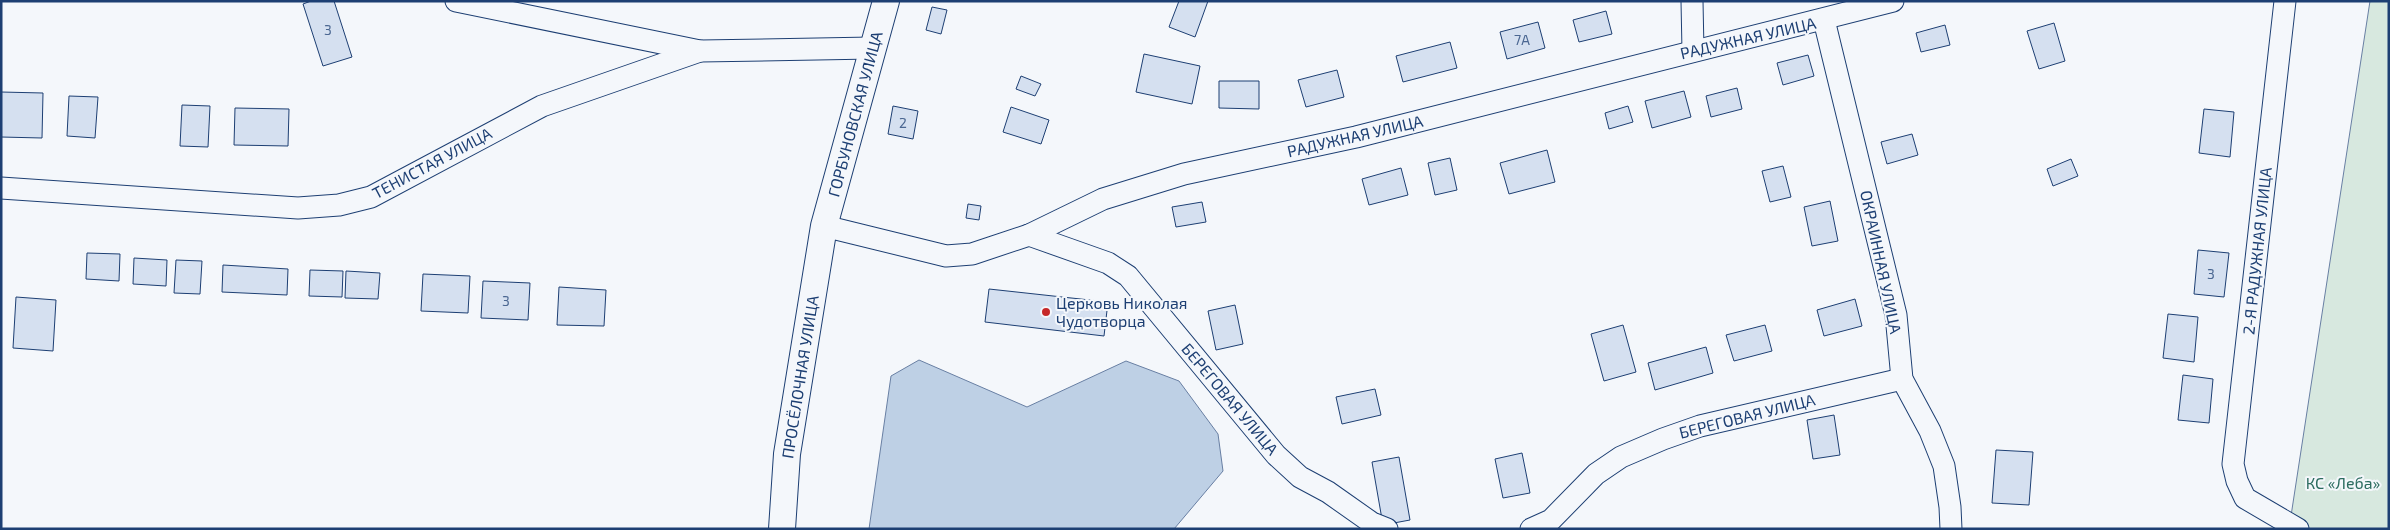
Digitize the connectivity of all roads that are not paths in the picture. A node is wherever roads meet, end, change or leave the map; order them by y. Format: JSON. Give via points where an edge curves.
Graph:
{"nodes":[{"id":1,"x":456,"y":1,"type":"edge"},
{"id":2,"x":886,"y":1,"type":"edge"},
{"id":3,"x":1692,"y":1,"type":"edge"},
{"id":4,"x":1893,"y":1,"type":"edge"},
{"id":5,"x":2285,"y":1,"type":"edge"},
{"id":6,"x":1824,"y":20,"type":"junction"},
{"id":7,"x":872,"y":48,"type":"junction"},
{"id":8,"x":700,"y":51,"type":"junction"},
{"id":9,"x":1693,"y":51,"type":"junction"},
{"id":10,"x":1,"y":188,"type":"edge"},
{"id":11,"x":824,"y":226,"type":"junction"},
{"id":12,"x":1029,"y":235,"type":"junction"},
{"id":13,"x":1902,"y":379,"type":"junction"},
{"id":14,"x":782,"y":529,"type":"edge"},
{"id":15,"x":1387,"y":529,"type":"edge"},
{"id":16,"x":1531,"y":529,"type":"edge"},
{"id":17,"x":1950,"y":529,"type":"edge"},
{"id":18,"x":2298,"y":529,"type":"edge"}],
"edges":[{"from":1,"to":8,"type":"street"},
{"from":2,"to":7,"type":"main road","name":"ГОРБУНОВСКАЯ УЛИЦА"},
{"from":3,"to":9,"type":"street"},
{"from":4,"to":6,"type":"street","name":"РАДУЖНАЯ УЛИЦА"},
{"from":5,"to":18,"type":"street","name":"2-Я РАДУЖНАЯ УЛИЦА","via":[[2233,464],[2246,498]]},
{"from":6,"to":9,"type":"street","name":"РАДУЖНАЯ УЛИЦА"},
{"from":6,"to":13,"type":"street","name":"ОКРАИННАЯ УЛИЦА","via":[[1896,315]]},
{"from":7,"to":8,"type":"street"},
{"from":7,"to":11,"type":"main road","name":"ГОРБУНОВСКАЯ УЛИЦА"},
{"from":8,"to":10,"type":"street","name":"ТЕНИСТАЯ УЛИЦА","via":[[542,106],[371,197],[339,205],[298,208]]},
{"from":9,"to":12,"type":"street","name":"РАДУЖНАЯ УЛИЦА","via":[[1356,137],[1184,174],[1103,199]]},
{"from":11,"to":12,"type":"street","name":"РАДУЖНАЯ УЛИЦА","via":[[946,256],[972,254]]},
{"from":11,"to":14,"type":"main road","name":"ПРОСЁЛОЧНАЯ УЛИЦА","via":[[787,454]]},
{"from":12,"to":15,"type":"street","name":"БЕРЕГОВАЯ УЛИЦА","via":[[1108,263],[1128,276],[1276,454],[1300,477],[1372,523]]},
{"from":13,"to":16,"type":"street","name":"БЕРЕГОВАЯ УЛИЦА","via":[[1700,426],[1663,438],[1621,457],[1596,474],[1551,520]]},
{"from":13,"to":17,"type":"street","name":"ОКРАИННАЯ УЛИЦА","via":[[1930,431],[1944,466]]}]}
